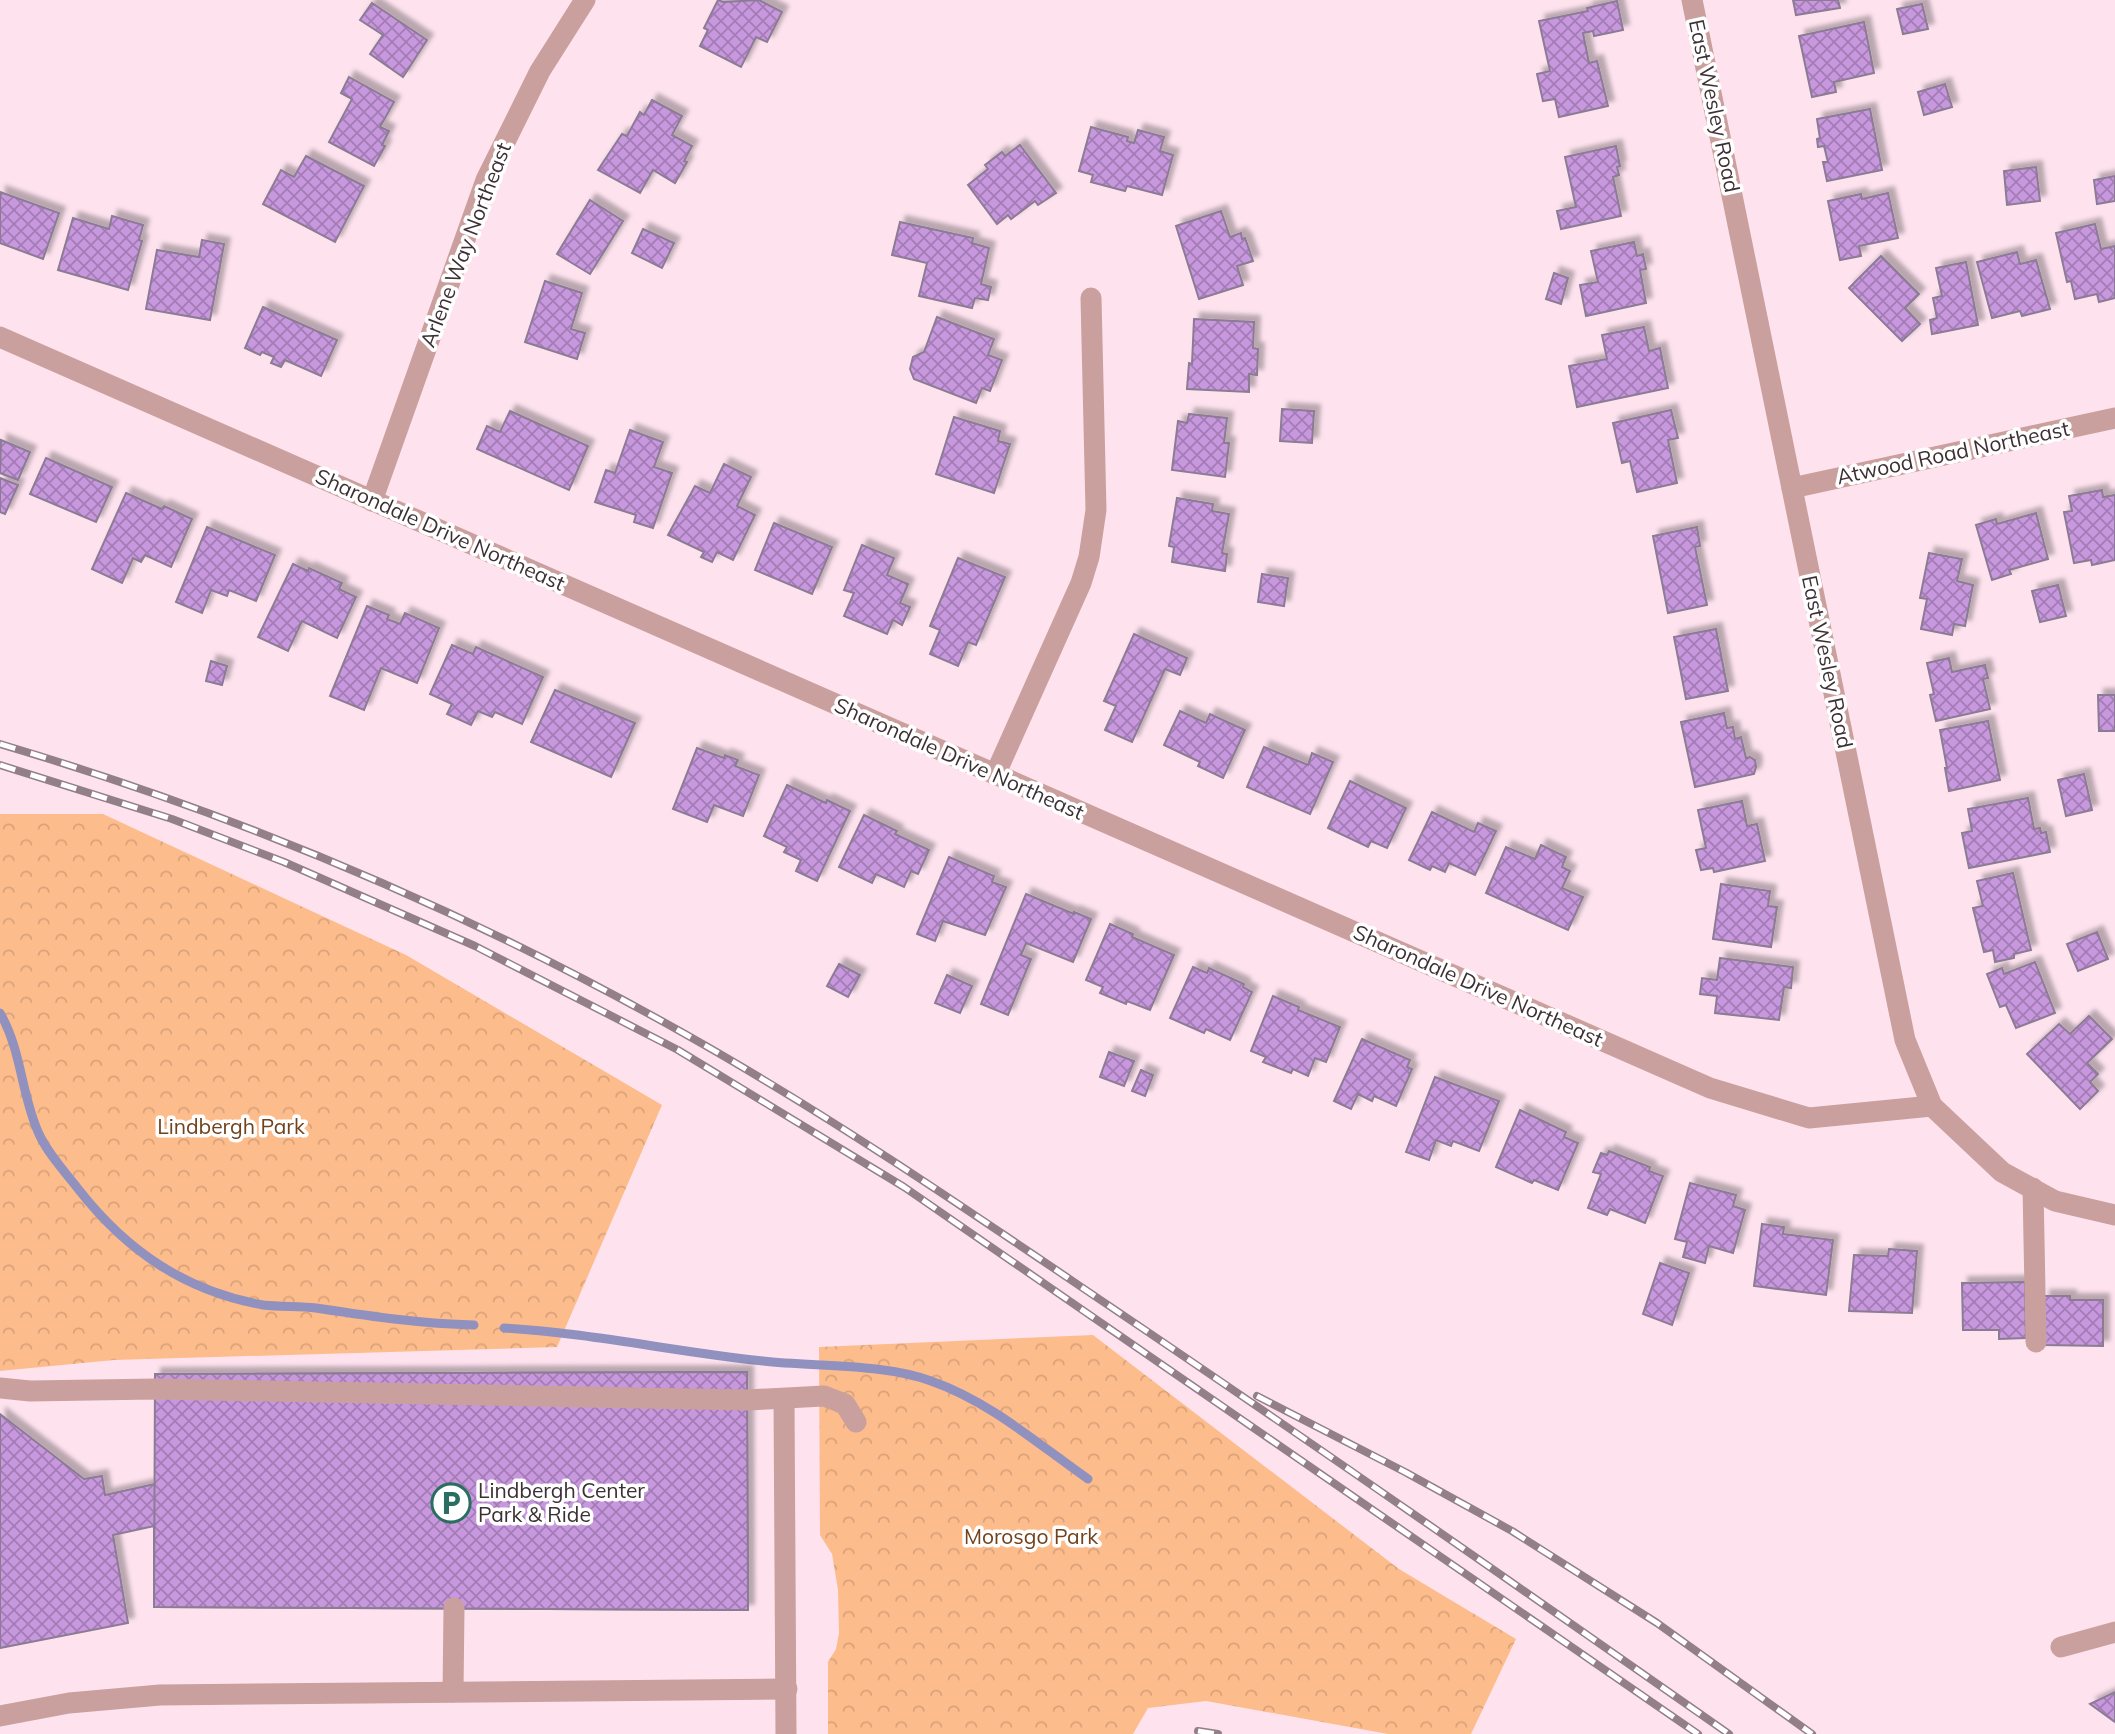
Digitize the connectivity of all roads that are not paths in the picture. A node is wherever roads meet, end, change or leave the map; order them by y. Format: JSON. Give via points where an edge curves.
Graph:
{"nodes":[{"id":1,"x":585,"y":0,"type":"edge"},
{"id":2,"x":1692,"y":0,"type":"edge"},
{"id":3,"x":1091,"y":298,"type":"dead end"},
{"id":4,"x":0,"y":337,"type":"edge"},
{"id":5,"x":2115,"y":418,"type":"edge"},
{"id":6,"x":1792,"y":488,"type":"junction"},
{"id":7,"x":372,"y":501,"type":"junction"},
{"id":8,"x":995,"y":775,"type":"junction"},
{"id":9,"x":1932,"y":1106,"type":"junction"},
{"id":10,"x":2033,"y":1188,"type":"junction"},
{"id":11,"x":2115,"y":1215,"type":"edge"},
{"id":12,"x":2036,"y":1342,"type":"dead end"},
{"id":13,"x":0,"y":1388,"type":"edge"},
{"id":14,"x":784,"y":1399,"type":"junction"},
{"id":15,"x":856,"y":1422,"type":"dead end"},
{"id":16,"x":454,"y":1608,"type":"dead end"},
{"id":17,"x":2115,"y":1632,"type":"edge"},
{"id":18,"x":2061,"y":1647,"type":"dead end"},
{"id":19,"x":787,"y":1689,"type":"junction"},
{"id":20,"x":453,"y":1692,"type":"junction"},
{"id":21,"x":0,"y":1716,"type":"edge"},
{"id":22,"x":786,"y":1734,"type":"edge"}],
"edges":[{"from":1,"to":7,"type":"street","name":"Arlene Way Northeast","via":[[540,71],[486,180]]},
{"from":2,"to":6,"type":"street","name":"East Wesley Road"},
{"from":3,"to":8,"type":"street","via":[[1096,510],[1089,557]]},
{"from":4,"to":7,"type":"street","name":"Sharondale Drive Northeast"},
{"from":5,"to":6,"type":"street","name":"Atwood Road Northeast"},
{"from":6,"to":9,"type":"street","name":"East Wesley Road","via":[[1905,1040]]},
{"from":7,"to":8,"type":"street","name":"Sharondale Drive Northeast"},
{"from":8,"to":9,"type":"street","name":"Sharondale Drive Northeast","via":[[1710,1088],[1809,1118]]},
{"from":9,"to":10,"type":"street","name":"East Wesley Road","via":[[2002,1172]]},
{"from":10,"to":11,"type":"street","name":"East Wesley Road","via":[[2055,1201]]},
{"from":10,"to":12,"type":"street"},
{"from":13,"to":14,"type":"street"},
{"from":14,"to":15,"type":"street","via":[[824,1396],[845,1404]]},
{"from":14,"to":19,"type":"street"},
{"from":16,"to":20,"type":"street"},
{"from":17,"to":18,"type":"street"},
{"from":19,"to":20,"type":"street"},
{"from":19,"to":22,"type":"street"},
{"from":20,"to":21,"type":"street","via":[[160,1695],[69,1703]]}]}
